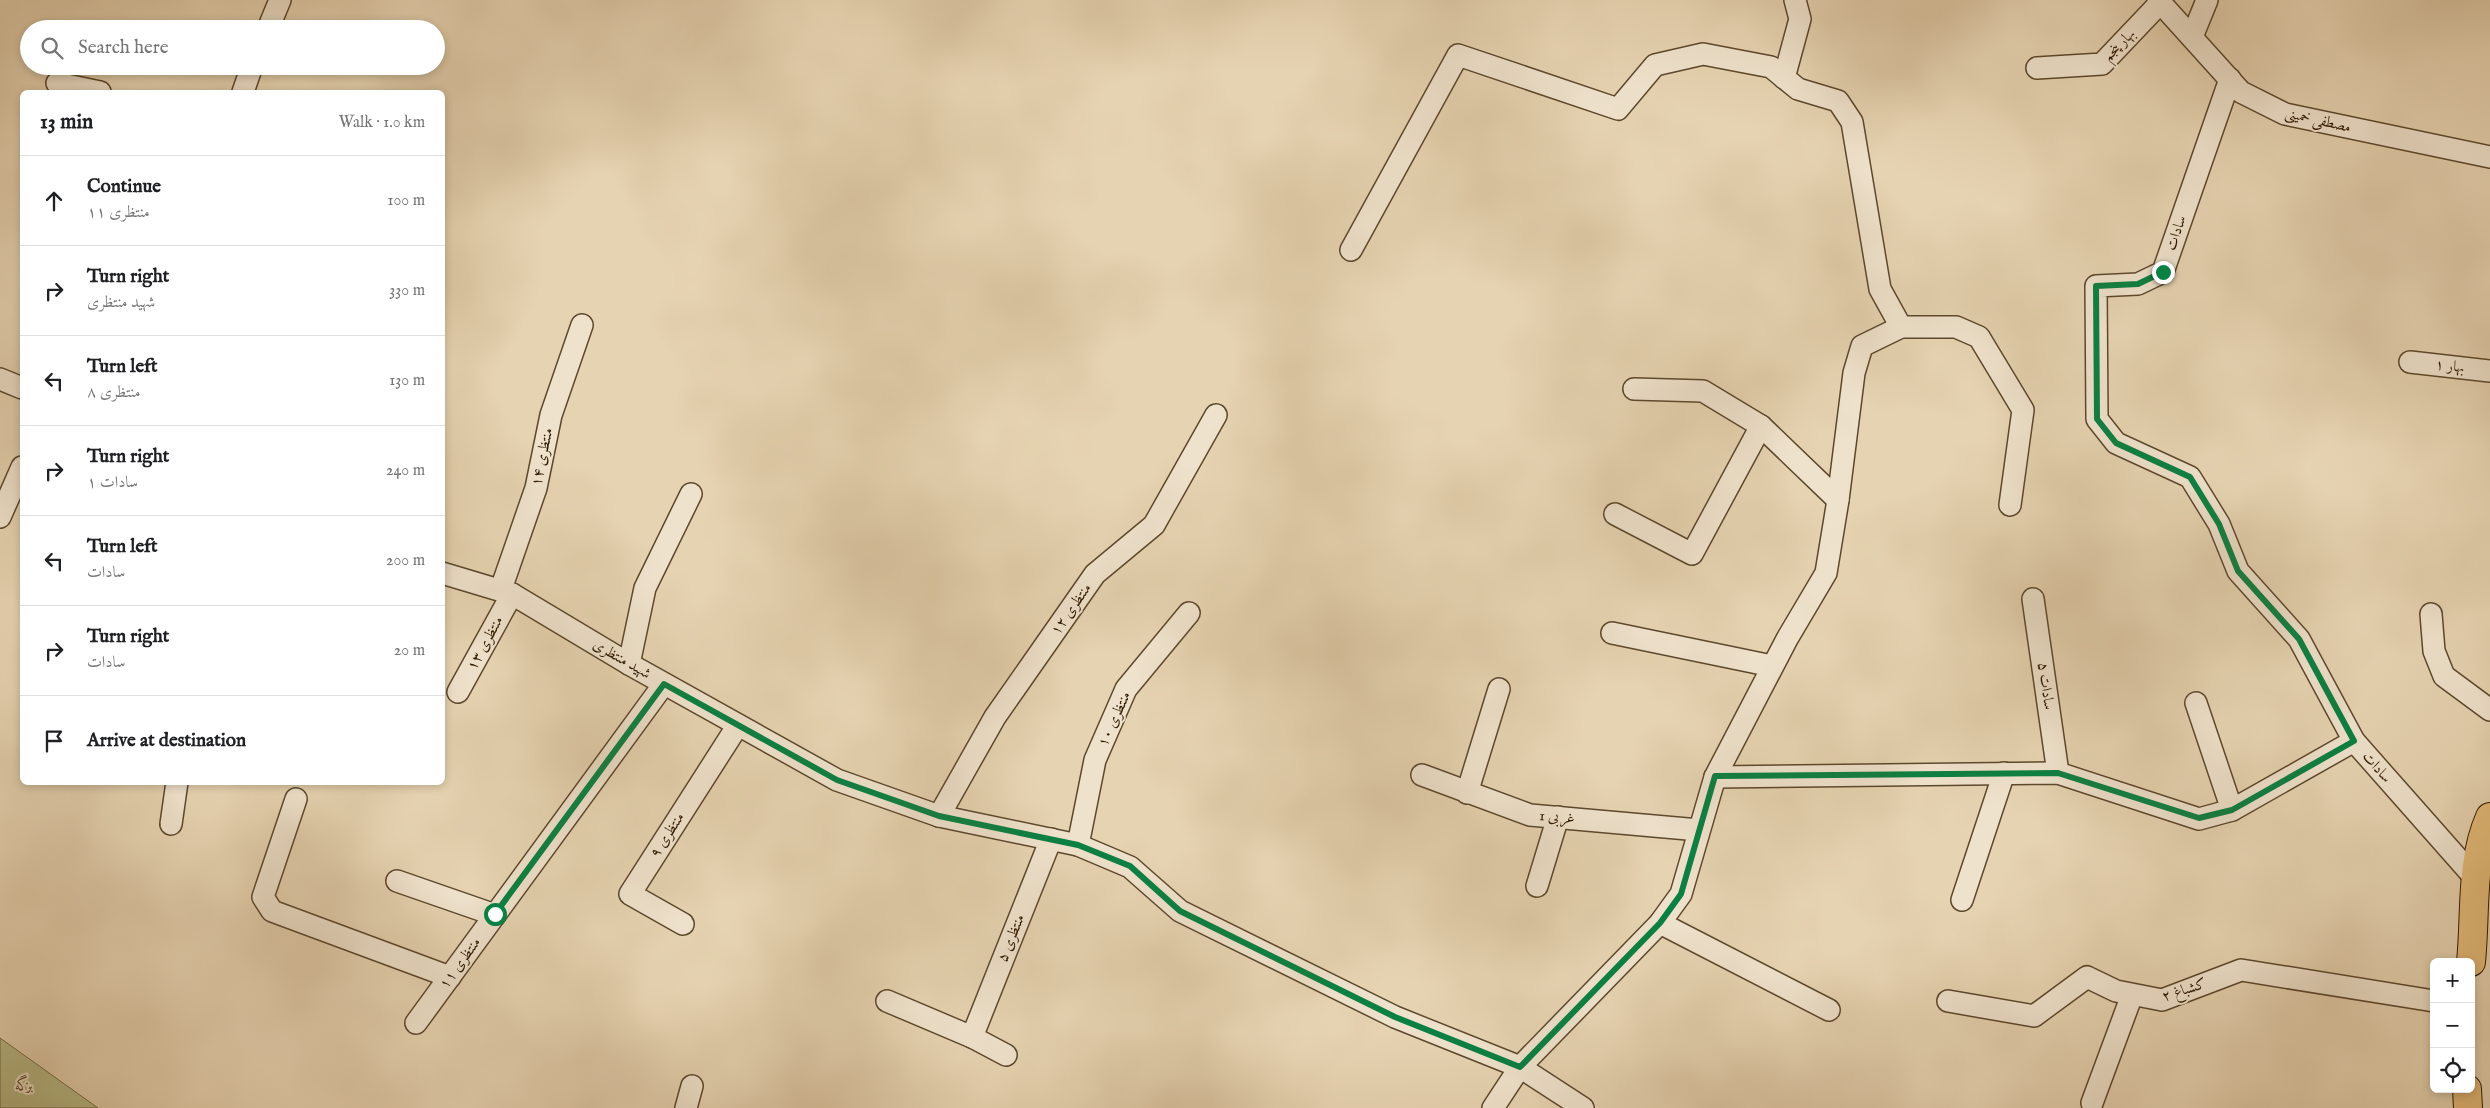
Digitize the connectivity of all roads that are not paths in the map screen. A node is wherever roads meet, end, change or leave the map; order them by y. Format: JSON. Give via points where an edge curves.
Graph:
{"nodes":[{"id":1,"x":280,"y":0,"type":"edge"},
{"id":2,"x":1795,"y":0,"type":"edge"},
{"id":3,"x":2207,"y":0,"type":"edge"},
{"id":4,"x":2159,"y":1,"type":"edge"},
{"id":5,"x":272,"y":20,"type":"edge"},
{"id":6,"x":2192,"y":37,"type":"junction"},
{"id":7,"x":2037,"y":68,"type":"dead end"},
{"id":8,"x":249,"y":75,"type":"edge"},
{"id":9,"x":1784,"y":78,"type":"junction"},
{"id":10,"x":2230,"y":79,"type":"junction"},
{"id":11,"x":57,"y":83,"type":"dead end"},
{"id":12,"x":90,"y":90,"type":"edge"},
{"id":13,"x":244,"y":90,"type":"edge"},
{"id":14,"x":2489,"y":153,"type":"edge"},
{"id":15,"x":1351,"y":250,"type":"dead end"},
{"id":16,"x":582,"y":324,"type":"dead end"},
{"id":17,"x":1901,"y":327,"type":"junction"},
{"id":18,"x":2410,"y":362,"type":"dead end"},
{"id":19,"x":2490,"y":371,"type":"edge"},
{"id":20,"x":0,"y":379,"type":"edge"},
{"id":21,"x":20,"y":387,"type":"edge"},
{"id":22,"x":1634,"y":388,"type":"dead end"},
{"id":23,"x":1216,"y":414,"type":"dead end"},
{"id":24,"x":1761,"y":426,"type":"junction"},
{"id":25,"x":20,"y":472,"type":"edge"},
{"id":26,"x":691,"y":494,"type":"dead end"},
{"id":27,"x":1838,"y":500,"type":"junction"},
{"id":28,"x":2010,"y":505,"type":"dead end"},
{"id":29,"x":1615,"y":514,"type":"dead end"},
{"id":30,"x":0,"y":518,"type":"edge"},
{"id":31,"x":445,"y":574,"type":"edge"},
{"id":32,"x":506,"y":592,"type":"junction"},
{"id":33,"x":2033,"y":599,"type":"dead end"},
{"id":34,"x":1189,"y":613,"type":"dead end"},
{"id":35,"x":2431,"y":614,"type":"dead end"},
{"id":36,"x":1612,"y":633,"type":"dead end"},
{"id":37,"x":629,"y":664,"type":"junction"},
{"id":38,"x":1772,"y":666,"type":"junction"},
{"id":39,"x":664,"y":684,"type":"junction"},
{"id":40,"x":1500,"y":689,"type":"dead end"},
{"id":41,"x":458,"y":692,"type":"dead end"},
{"id":42,"x":2196,"y":703,"type":"dead end"},
{"id":43,"x":2490,"y":710,"type":"edge"},
{"id":44,"x":738,"y":725,"type":"junction"},
{"id":45,"x":2354,"y":741,"type":"junction"},
{"id":46,"x":2004,"y":773,"type":"junction"},
{"id":47,"x":2058,"y":773,"type":"junction"},
{"id":48,"x":1422,"y":775,"type":"dead end"},
{"id":49,"x":1715,"y":776,"type":"junction"},
{"id":50,"x":177,"y":785,"type":"edge"},
{"id":51,"x":1467,"y":793,"type":"junction"},
{"id":52,"x":296,"y":799,"type":"dead end"},
{"id":53,"x":2232,"y":810,"type":"junction"},
{"id":54,"x":939,"y":816,"type":"junction"},
{"id":55,"x":1558,"y":817,"type":"junction"},
{"id":56,"x":2490,"y":817,"type":"edge"},
{"id":57,"x":171,"y":824,"type":"dead end"},
{"id":58,"x":1700,"y":830,"type":"junction"},
{"id":59,"x":1051,"y":839,"type":"junction"},
{"id":60,"x":1078,"y":845,"type":"junction"},
{"id":61,"x":397,"y":881,"type":"dead end"},
{"id":62,"x":1537,"y":886,"type":"dead end"},
{"id":63,"x":2482,"y":888,"type":"edge"},
{"id":64,"x":1962,"y":900,"type":"dead end"},
{"id":65,"x":495,"y":914,"type":"junction"},
{"id":66,"x":1660,"y":923,"type":"junction"},
{"id":67,"x":683,"y":924,"type":"dead end"},
{"id":68,"x":2476,"y":945,"type":"edge"},
{"id":69,"x":450,"y":977,"type":"junction"},
{"id":70,"x":2132,"y":994,"type":"junction"},
{"id":71,"x":2430,"y":1000,"type":"edge"},
{"id":72,"x":887,"y":1001,"type":"dead end"},
{"id":73,"x":1948,"y":1001,"type":"dead end"},
{"id":74,"x":1829,"y":1010,"type":"dead end"},
{"id":75,"x":416,"y":1023,"type":"dead end"},
{"id":76,"x":972,"y":1038,"type":"junction"},
{"id":77,"x":1006,"y":1055,"type":"dead end"},
{"id":78,"x":1520,"y":1067,"type":"junction"},
{"id":79,"x":692,"y":1086,"type":"dead end"},
{"id":80,"x":2468,"y":1093,"type":"edge"},
{"id":81,"x":2092,"y":1103,"type":"dead end"},
{"id":82,"x":686,"y":1108,"type":"edge"},
{"id":83,"x":1493,"y":1108,"type":"edge"},
{"id":84,"x":1583,"y":1108,"type":"edge"},
{"id":85,"x":2468,"y":1108,"type":"edge"}],
"edges":[{"from":1,"to":5,"type":"street"},
{"from":2,"to":9,"type":"street","via":[[1800,19]]},
{"from":3,"to":6,"type":"street"},
{"from":4,"to":6,"type":"street","name":"مصطفی خمینی"},
{"from":4,"to":7,"type":"street","name":"بهار پنجم","via":[[2102,64]]},
{"from":6,"to":10,"type":"street","name":"مصطفی خمینی"},
{"from":8,"to":13,"type":"street"},
{"from":9,"to":15,"type":"street","via":[[1771,67],[1703,54],[1655,65],[1618,109],[1458,55]]},
{"from":9,"to":17,"type":"street","via":[[1798,89],[1838,101],[1852,122],[1880,289]]},
{"from":10,"to":14,"type":"street","name":"مصطفی خمینی","via":[[2241,92],[2285,114]]},
{"from":10,"to":45,"type":"street","name":"سادات","via":[[2163,272],[2138,284],[2096,286],[2097,419],[2116,443],[2190,477],[2219,524],[2238,571],[2299,639]]},
{"from":11,"to":12,"type":"street"},
{"from":16,"to":32,"type":"street","name":"منتظری ۱۴","via":[[551,415],[536,488]]},
{"from":17,"to":27,"type":"street","via":[[1862,346],[1854,373]]},
{"from":17,"to":28,"type":"street","via":[[1956,327],[1979,337],[2023,410]]},
{"from":18,"to":19,"type":"street","name":"بهار ۱"},
{"from":20,"to":21,"type":"street"},
{"from":22,"to":24,"type":"street","via":[[1703,391]]},
{"from":23,"to":54,"type":"street","name":"منتظری ۱۲","via":[[1154,525],[1095,574],[995,717]]},
{"from":24,"to":27,"type":"street"},
{"from":24,"to":29,"type":"street","via":[[1692,554]]},
{"from":25,"to":30,"type":"street"},
{"from":26,"to":37,"type":"street","via":[[645,588]]},
{"from":27,"to":38,"type":"street","via":[[1826,573]]},
{"from":31,"to":32,"type":"street","name":"شهید منتظری"},
{"from":32,"to":37,"type":"street","name":"شهید منتظری"},
{"from":32,"to":41,"type":"street","name":"منتظری ۱۳"},
{"from":33,"to":47,"type":"street","name":"سادات ۵"},
{"from":34,"to":60,"type":"street","name":"منتظری ۱۰","via":[[1126,689],[1095,760]]},
{"from":35,"to":43,"type":"street","via":[[2434,651],[2444,676]]},
{"from":36,"to":38,"type":"street"},
{"from":37,"to":39,"type":"street","name":"شهید منتظری"},
{"from":38,"to":49,"type":"street"},
{"from":39,"to":44,"type":"street","name":"شهید منتظری"},
{"from":39,"to":65,"type":"street","name":"منتظری ۱۱"},
{"from":40,"to":51,"type":"street"},
{"from":42,"to":53,"type":"street"},
{"from":44,"to":54,"type":"street","name":"شهید منتظری","via":[[837,780]]},
{"from":44,"to":67,"type":"street","name":"منتظری ۹","via":[[630,894]]},
{"from":45,"to":53,"type":"street"},
{"from":45,"to":63,"type":"street","name":"سادات"},
{"from":46,"to":47,"type":"street"},
{"from":46,"to":49,"type":"street"},
{"from":46,"to":64,"type":"street"},
{"from":47,"to":53,"type":"street","via":[[2199,818]]},
{"from":48,"to":51,"type":"street","name":"غربی 1"},
{"from":49,"to":58,"type":"street"},
{"from":50,"to":57,"type":"street"},
{"from":51,"to":55,"type":"street","name":"غربی 1","via":[[1530,815]]},
{"from":52,"to":69,"type":"street","via":[[263,897],[272,911]]},
{"from":54,"to":59,"type":"street","name":"شهید منتظری"},
{"from":55,"to":58,"type":"street","name":"غربی 1"},
{"from":55,"to":62,"type":"street"},
{"from":56,"to":63,"type":"main road","via":[[2483,832]]},
{"from":58,"to":66,"type":"street","via":[[1681,894]]},
{"from":59,"to":60,"type":"street","name":"شهید منتظری"},
{"from":59,"to":76,"type":"street","name":"منتظری ۵"},
{"from":60,"to":78,"type":"street","name":"شهید منتظری","via":[[1130,866],[1180,911],[1395,1017]]},
{"from":61,"to":65,"type":"street"},
{"from":63,"to":68,"type":"main road"},
{"from":65,"to":69,"type":"street","name":"منتظری ۱۱"},
{"from":66,"to":74,"type":"street"},
{"from":66,"to":78,"type":"street"},
{"from":69,"to":75,"type":"street","name":"منتظری ۱۱"},
{"from":70,"to":71,"type":"street","name":"کشباغ ۲","via":[[2162,1000],[2241,970]]},
{"from":70,"to":73,"type":"street","name":"کشباغ ۲","via":[[2116,991],[2087,977],[2034,1016]]},
{"from":70,"to":81,"type":"street"},
{"from":72,"to":76,"type":"street"},
{"from":76,"to":77,"type":"street"},
{"from":78,"to":83,"type":"street"},
{"from":78,"to":84,"type":"street","name":"شهید منتظری"},
{"from":79,"to":82,"type":"street"},
{"from":80,"to":85,"type":"main road"}]}
